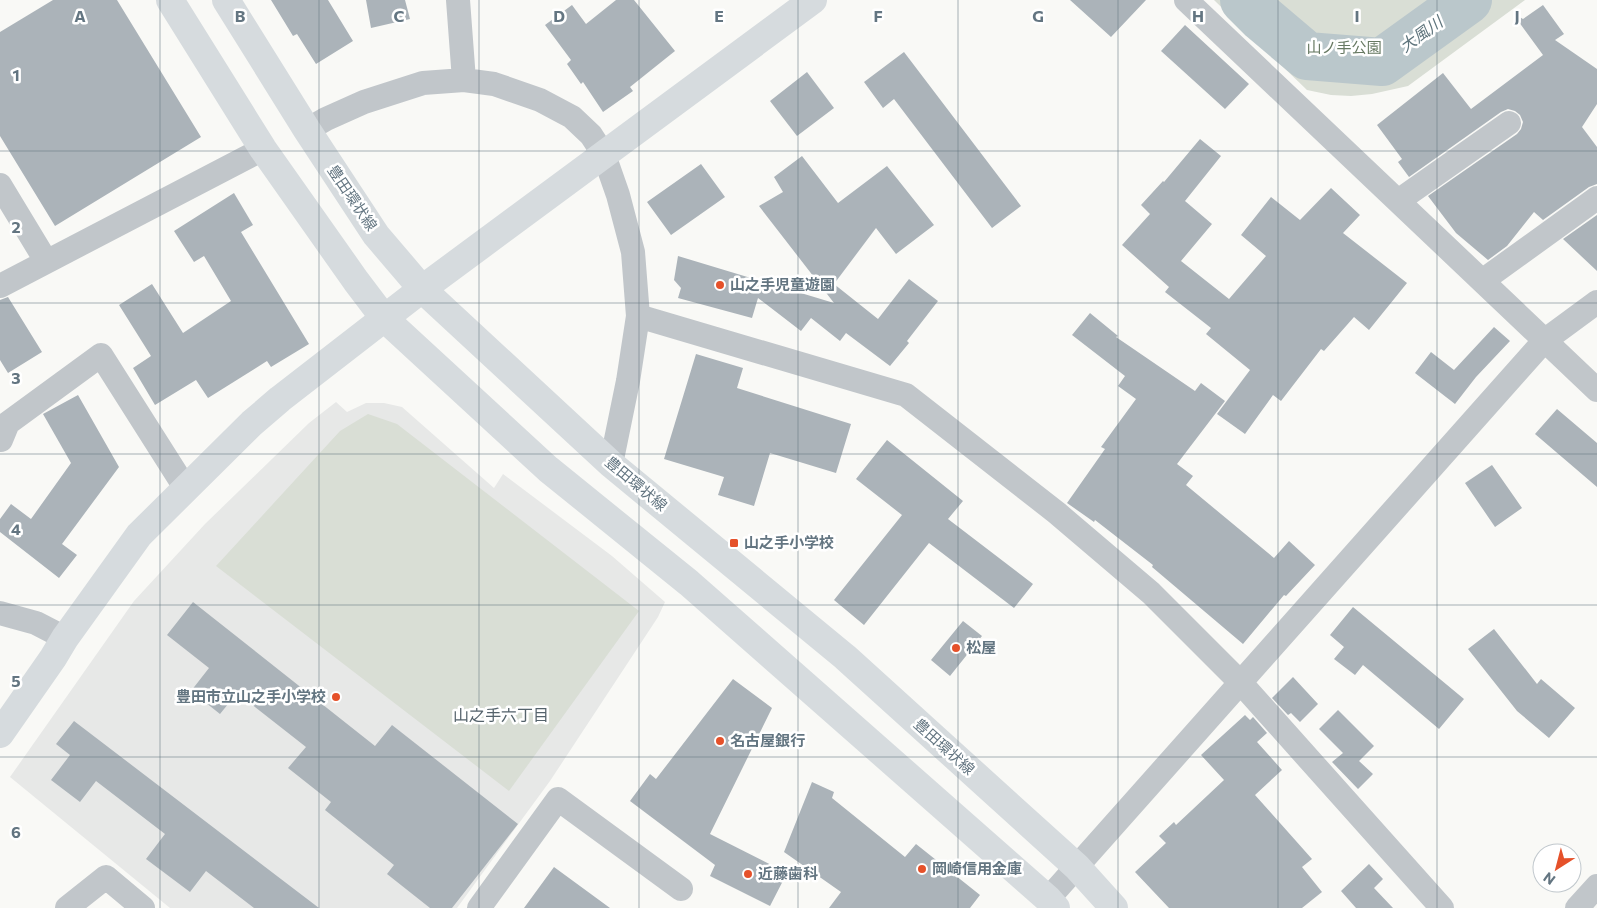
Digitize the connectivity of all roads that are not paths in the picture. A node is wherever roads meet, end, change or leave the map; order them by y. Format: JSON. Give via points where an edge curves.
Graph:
{"nodes":[{"id":1,"x":170,"y":0,"type":"edge"},
{"id":2,"x":226,"y":0,"type":"edge"},
{"id":3,"x":458,"y":0,"type":"edge"},
{"id":4,"x":813,"y":0,"type":"edge"},
{"id":5,"x":1186,"y":0,"type":"edge"},
{"id":6,"x":464,"y":80,"type":"junction"},
{"id":7,"x":1509,"y":123,"type":"dead end"},
{"id":8,"x":306,"y":130,"type":"junction"},
{"id":9,"x":263,"y":149,"type":"junction"},
{"id":10,"x":604,"y":155,"type":"junction"},
{"id":11,"x":0,"y":185,"type":"edge"},
{"id":12,"x":1597,"y":198,"type":"edge"},
{"id":13,"x":1398,"y":201,"type":"junction"},
{"id":14,"x":46,"y":261,"type":"junction"},
{"id":15,"x":1482,"y":281,"type":"junction"},
{"id":16,"x":0,"y":286,"type":"edge"},
{"id":17,"x":422,"y":289,"type":"junction"},
{"id":18,"x":1597,"y":302,"type":"edge"},
{"id":19,"x":638,"y":316,"type":"junction"},
{"id":20,"x":384,"y":318,"type":"junction"},
{"id":21,"x":1544,"y":341,"type":"junction"},
{"id":22,"x":1597,"y":390,"type":"edge"},
{"id":23,"x":1,"y":440,"type":"edge"},
{"id":24,"x":611,"y":464,"type":"junction"},
{"id":25,"x":186,"y":489,"type":"junction"},
{"id":26,"x":0,"y":613,"type":"edge"},
{"id":27,"x":65,"y":638,"type":"junction"},
{"id":28,"x":1240,"y":682,"type":"junction"},
{"id":29,"x":0,"y":734,"type":"edge"},
{"id":30,"x":1077,"y":867,"type":"junction"},
{"id":31,"x":1597,"y":886,"type":"edge"},
{"id":32,"x":681,"y":889,"type":"dead end"},
{"id":33,"x":1048,"y":905,"type":"edge"},
{"id":34,"x":67,"y":908,"type":"edge"},
{"id":35,"x":143,"y":908,"type":"edge"},
{"id":36,"x":479,"y":908,"type":"edge"},
{"id":37,"x":1114,"y":908,"type":"edge"},
{"id":38,"x":1442,"y":908,"type":"edge"},
{"id":39,"x":1577,"y":908,"type":"edge"}],
"edges":[{"from":1,"to":9,"type":"main road"},
{"from":2,"to":8,"type":"main road","name":"豊田環状線"},
{"from":3,"to":6,"type":"street"},
{"from":4,"to":10,"type":"main road"},
{"from":5,"to":13,"type":"street"},
{"from":6,"to":8,"type":"street","via":[[423,83],[364,102]]},
{"from":6,"to":10,"type":"street","via":[[510,89],[572,117],[591,135]]},
{"from":7,"to":13,"type":"street"},
{"from":8,"to":17,"type":"main road","name":"豊田環状線","via":[[376,235]]},
{"from":9,"to":14,"type":"street"},
{"from":9,"to":20,"type":"main road"},
{"from":10,"to":17,"type":"main road"},
{"from":10,"to":19,"type":"street","via":[[633,252]]},
{"from":11,"to":14,"type":"street"},
{"from":12,"to":15,"type":"street"},
{"from":13,"to":15,"type":"street"},
{"from":14,"to":16,"type":"street"},
{"from":15,"to":21,"type":"street"},
{"from":17,"to":20,"type":"main road"},
{"from":17,"to":24,"type":"main road","name":"豊田環状線"},
{"from":18,"to":21,"type":"street"},
{"from":19,"to":24,"type":"street"},
{"from":19,"to":28,"type":"street","via":[[906,395],[1057,513],[1136,580]]},
{"from":20,"to":25,"type":"main road","via":[[252,423]]},
{"from":20,"to":33,"type":"main road","via":[[548,470],[689,583]]},
{"from":21,"to":22,"type":"street"},
{"from":21,"to":28,"type":"street"},
{"from":23,"to":25,"type":"street","via":[[8,423],[101,354]]},
{"from":24,"to":30,"type":"main road","name":"豊田環状線","via":[[845,657]]},
{"from":25,"to":27,"type":"main road","via":[[139,535]]},
{"from":26,"to":27,"type":"street","via":[[36,623]]},
{"from":27,"to":29,"type":"main road"},
{"from":28,"to":30,"type":"street"},
{"from":28,"to":38,"type":"street"},
{"from":30,"to":33,"type":"street"},
{"from":30,"to":37,"type":"main road","name":"豊田環状線"},
{"from":31,"to":39,"type":"street"},
{"from":32,"to":36,"type":"street","via":[[558,799]]},
{"from":34,"to":35,"type":"street","via":[[106,877]]}]}
